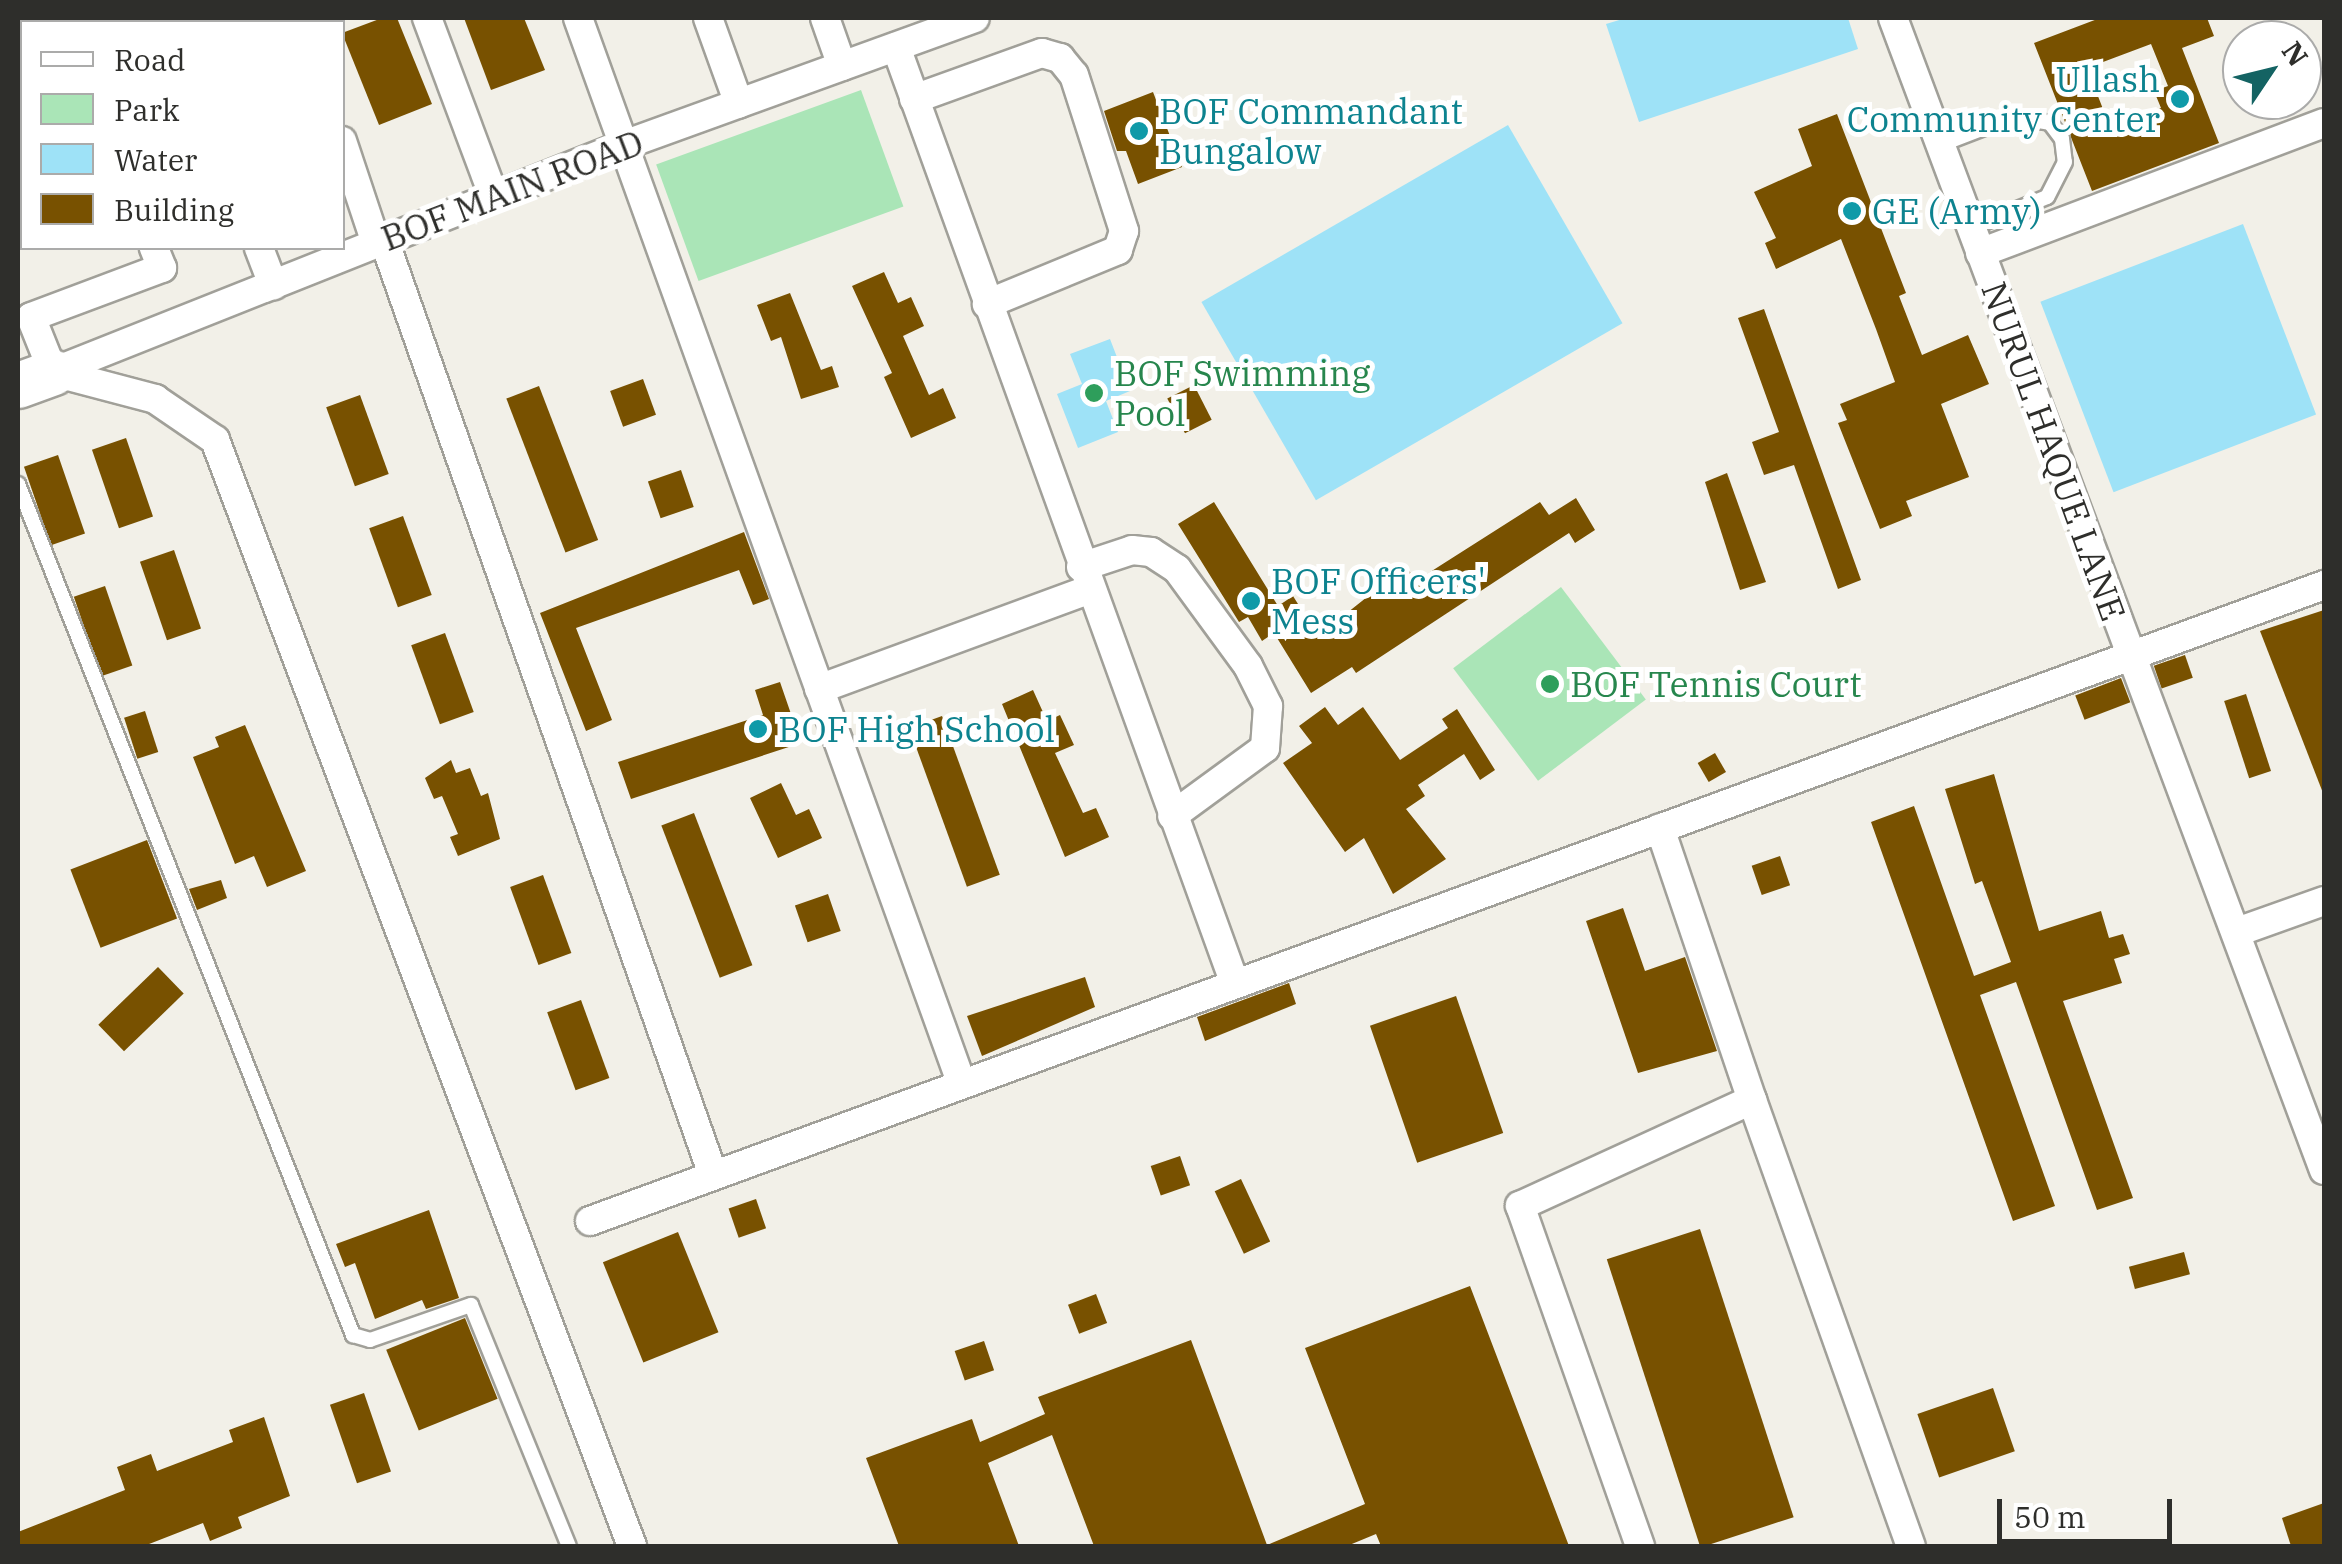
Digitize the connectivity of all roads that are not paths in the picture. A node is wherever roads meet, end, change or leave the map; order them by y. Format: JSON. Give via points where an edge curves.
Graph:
{"nodes":[{"id":1,"x":427,"y":18,"type":"edge"},
{"id":2,"x":578,"y":18,"type":"edge"},
{"id":3,"x":708,"y":18,"type":"edge"},
{"id":4,"x":825,"y":18,"type":"edge"},
{"id":5,"x":1893,"y":18,"type":"edge"},
{"id":6,"x":956,"y":21,"type":"edge"},
{"id":7,"x":896,"y":47,"type":"junction"},
{"id":8,"x":842,"y":66,"type":"junction"},
{"id":9,"x":914,"y":99,"type":"junction"},
{"id":10,"x":739,"y":104,"type":"junction"},
{"id":11,"x":2324,"y":123,"type":"edge"},
{"id":12,"x":1940,"y":144,"type":"junction"},
{"id":13,"x":624,"y":145,"type":"junction"},
{"id":14,"x":345,"y":149,"type":"edge"},
{"id":15,"x":494,"y":197,"type":"junction"},
{"id":16,"x":1975,"y":240,"type":"junction"},
{"id":17,"x":380,"y":242,"type":"junction"},
{"id":18,"x":155,"y":250,"type":"edge"},
{"id":19,"x":260,"y":250,"type":"edge"},
{"id":20,"x":272,"y":284,"type":"junction"},
{"id":21,"x":987,"y":304,"type":"junction"},
{"id":22,"x":35,"y":378,"type":"edge"},
{"id":23,"x":18,"y":484,"type":"edge"},
{"id":24,"x":1084,"y":578,"type":"junction"},
{"id":25,"x":2324,"y":585,"type":"edge"},
{"id":26,"x":2131,"y":659,"type":"junction"},
{"id":27,"x":819,"y":689,"type":"junction"},
{"id":28,"x":1172,"y":816,"type":"junction"},
{"id":29,"x":1660,"y":828,"type":"junction"},
{"id":30,"x":2324,"y":901,"type":"edge"},
{"id":31,"x":2237,"y":932,"type":"junction"},
{"id":32,"x":1234,"y":981,"type":"junction"},
{"id":33,"x":961,"y":1082,"type":"junction"},
{"id":34,"x":1752,"y":1100,"type":"junction"},
{"id":35,"x":2324,"y":1170,"type":"edge"},
{"id":36,"x":712,"y":1172,"type":"junction"},
{"id":37,"x":590,"y":1221,"type":"dead end"},
{"id":38,"x":570,"y":1546,"type":"edge"},
{"id":39,"x":632,"y":1546,"type":"edge"},
{"id":40,"x":1640,"y":1546,"type":"edge"},
{"id":41,"x":1911,"y":1546,"type":"edge"}],
"edges":[{"from":1,"to":15,"type":"street"},
{"from":2,"to":13,"type":"street"},
{"from":3,"to":10,"type":"street"},
{"from":4,"to":8,"type":"street"},
{"from":5,"to":12,"type":"street","name":"NURUL HAQUE LANE"},
{"from":6,"to":7,"type":"street","name":"BOF MAIN ROAD"},
{"from":7,"to":8,"type":"street","name":"BOF MAIN ROAD"},
{"from":7,"to":9,"type":"street"},
{"from":8,"to":10,"type":"street","name":"BOF MAIN ROAD"},
{"from":9,"to":21,"type":"street"},
{"from":9,"to":21,"type":"street","via":[[1042,54],[1060,58],[1074,75],[1124,231],[1118,250]]},
{"from":10,"to":13,"type":"street","name":"BOF MAIN ROAD"},
{"from":11,"to":16,"type":"street"},
{"from":12,"to":16,"type":"street","name":"NURUL HAQUE LANE"},
{"from":12,"to":16,"type":"lane","via":[[2013,117],[2050,124],[2062,140],[2066,162],[2047,197]]},
{"from":13,"to":15,"type":"street","name":"BOF MAIN ROAD"},
{"from":13,"to":27,"type":"street"},
{"from":14,"to":17,"type":"street"},
{"from":15,"to":17,"type":"street","name":"BOF MAIN ROAD"},
{"from":16,"to":26,"type":"street","name":"NURUL HAQUE LANE"},
{"from":17,"to":20,"type":"street","name":"BOF MAIN ROAD"},
{"from":17,"to":36,"type":"street"},
{"from":18,"to":22,"type":"street","via":[[162,268],[31,317]]},
{"from":19,"to":20,"type":"street"},
{"from":20,"to":22,"type":"street","name":"BOF MAIN ROAD"},
{"from":21,"to":24,"type":"street"},
{"from":22,"to":39,"type":"street","via":[[155,399],[216,440]]},
{"from":23,"to":38,"type":"lane","via":[[353,1335],[370,1340],[471,1306]]},
{"from":24,"to":27,"type":"street"},
{"from":24,"to":28,"type":"street"},
{"from":24,"to":28,"type":"street","via":[[1132,550],[1150,552],[1177,569],[1248,666],[1268,706],[1265,748]]},
{"from":25,"to":26,"type":"street"},
{"from":26,"to":29,"type":"street"},
{"from":26,"to":31,"type":"street","name":"NURUL HAQUE LANE"},
{"from":27,"to":33,"type":"street"},
{"from":28,"to":32,"type":"street"},
{"from":29,"to":32,"type":"street"},
{"from":29,"to":34,"type":"street"},
{"from":30,"to":31,"type":"street"},
{"from":31,"to":35,"type":"street","name":"NURUL HAQUE LANE"},
{"from":32,"to":33,"type":"street"},
{"from":33,"to":36,"type":"street"},
{"from":34,"to":40,"type":"street","via":[[1520,1206]]},
{"from":34,"to":41,"type":"street"},
{"from":36,"to":37,"type":"street"}]}
